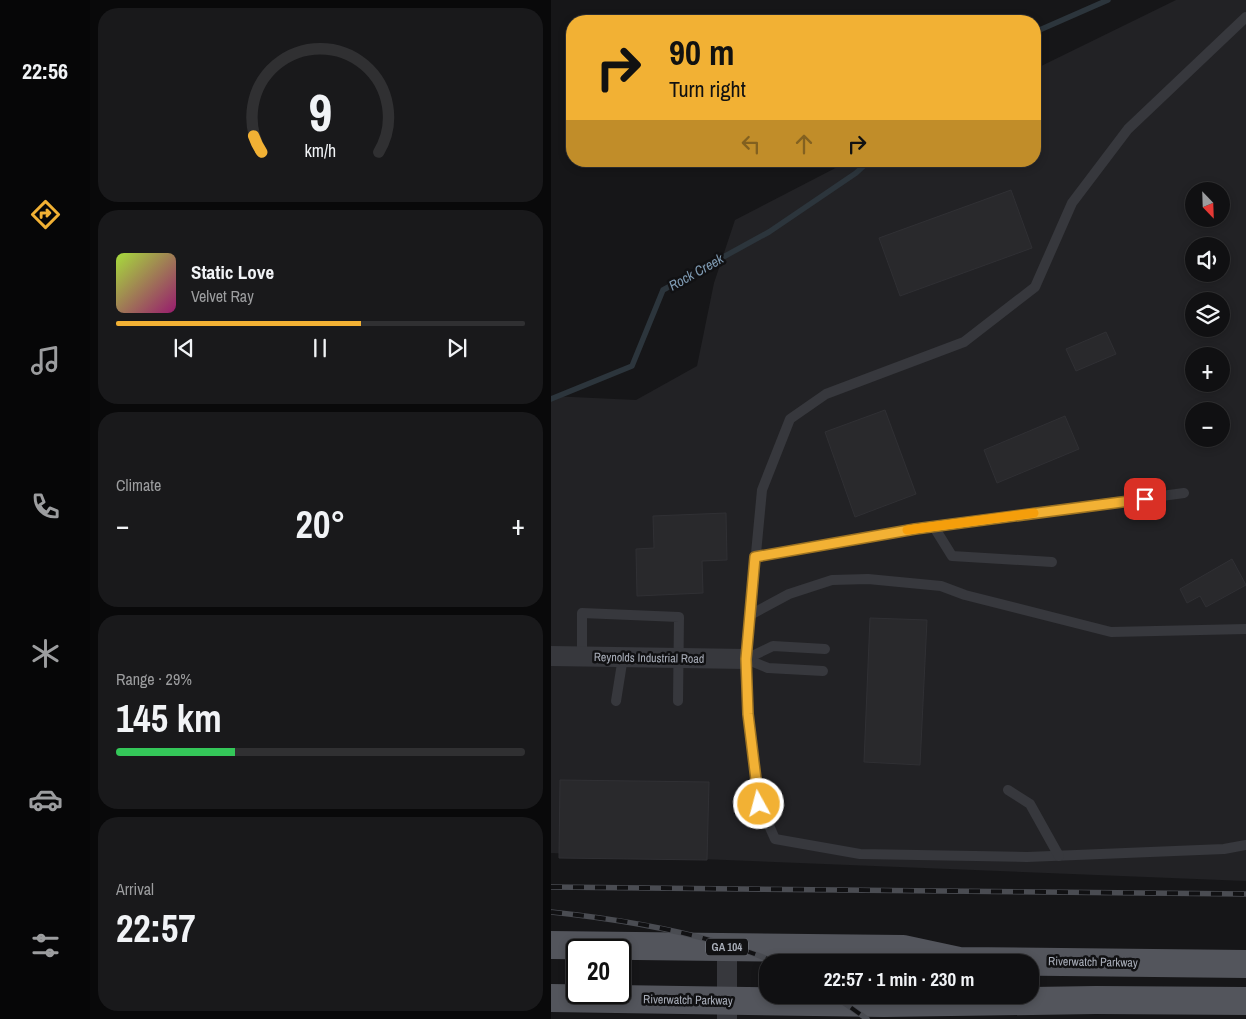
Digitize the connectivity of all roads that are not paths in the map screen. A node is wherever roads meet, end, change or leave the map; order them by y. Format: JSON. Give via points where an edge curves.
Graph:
{"nodes":[{"id":1,"x":1246,"y":17,"type":"edge"},
{"id":2,"x":1184,"y":494,"type":"dead end"},
{"id":3,"x":934,"y":527,"type":"junction"},
{"id":4,"x":755,"y":557,"type":"junction"},
{"id":5,"x":1052,"y":562,"type":"dead end"},
{"id":6,"x":750,"y":616,"type":"junction"},
{"id":7,"x":1246,"y":629,"type":"edge"},
{"id":8,"x":825,"y":649,"type":"dead end"},
{"id":9,"x":551,"y":656,"type":"edge"},
{"id":10,"x":582,"y":657,"type":"junction"},
{"id":11,"x":623,"y":657,"type":"junction"},
{"id":12,"x":677,"y":658,"type":"junction"},
{"id":13,"x":746,"y":659,"type":"junction"},
{"id":14,"x":823,"y":671,"type":"dead end"},
{"id":15,"x":616,"y":701,"type":"dead end"},
{"id":16,"x":678,"y":701,"type":"dead end"},
{"id":17,"x":1008,"y":790,"type":"dead end"},
{"id":18,"x":1246,"y":845,"type":"edge"},
{"id":19,"x":1059,"y":856,"type":"junction"},
{"id":20,"x":551,"y":944,"type":"edge"},
{"id":21,"x":727,"y":946,"type":"junction"},
{"id":22,"x":1246,"y":964,"type":"edge"},
{"id":23,"x":551,"y":998,"type":"edge"},
{"id":24,"x":1246,"y":1001,"type":"edge"},
{"id":25,"x":727,"y":1010,"type":"edge"}],
"edges":[{"from":1,"to":4,"type":"lane","via":[[1128,129],[1072,203],[1035,287],[964,342],[826,394],[790,419],[761,490]]},
{"from":2,"to":3,"type":"lane"},
{"from":3,"to":4,"type":"lane"},
{"from":3,"to":5,"type":"lane","via":[[952,556]]},
{"from":4,"to":6,"type":"lane"},
{"from":6,"to":7,"type":"lane","via":[[789,594],[832,580],[868,579],[941,586],[1111,632]]},
{"from":6,"to":13,"type":"lane"},
{"from":8,"to":13,"type":"lane","via":[[773,646]]},
{"from":9,"to":10,"type":"street","name":"Reynolds Industrial Road"},
{"from":10,"to":11,"type":"street","name":"Reynolds Industrial Road"},
{"from":10,"to":12,"type":"lane","via":[[582,613],[679,617]]},
{"from":11,"to":12,"type":"street","name":"Reynolds Industrial Road"},
{"from":11,"to":15,"type":"lane"},
{"from":12,"to":13,"type":"street","name":"Reynolds Industrial Road"},
{"from":12,"to":16,"type":"lane"},
{"from":13,"to":14,"type":"lane","via":[[769,668]]},
{"from":13,"to":19,"type":"lane","via":[[748,714],[759,804],[775,839],[860,854]]},
{"from":17,"to":19,"type":"lane","via":[[1030,804]]},
{"from":18,"to":19,"type":"lane","via":[[1224,849]]},
{"from":20,"to":21,"type":"main road","name":"Riverwatch Parkway","number":"GA 104"},
{"from":21,"to":22,"type":"main road","name":"Riverwatch Parkway","number":"GA 104","via":[[903,949],[959,960]]},
{"from":21,"to":25,"type":"street"},
{"from":23,"to":25,"type":"main road","name":"Riverwatch Parkway"},
{"from":24,"to":25,"type":"main road","name":"Riverwatch Parkway","via":[[884,1003]]}]}
